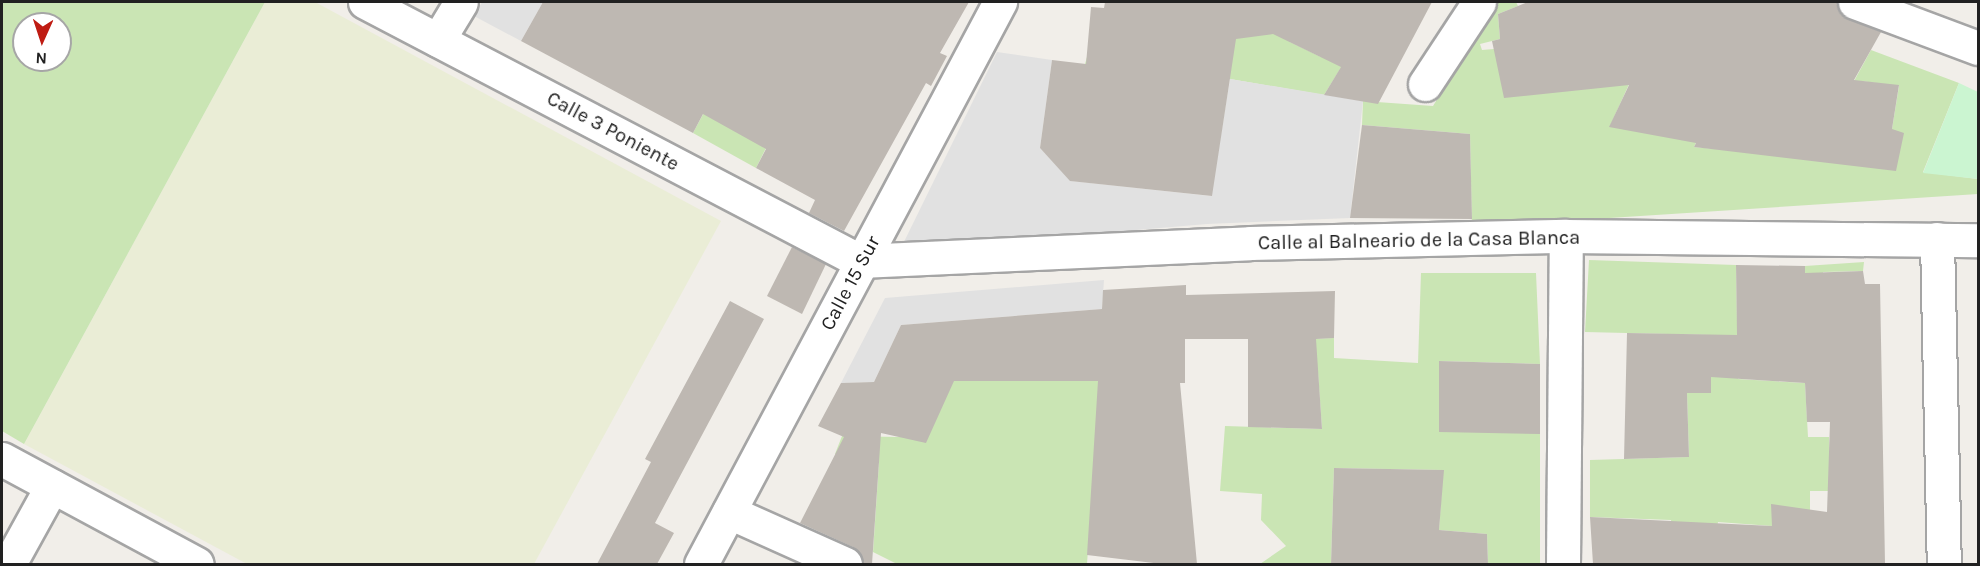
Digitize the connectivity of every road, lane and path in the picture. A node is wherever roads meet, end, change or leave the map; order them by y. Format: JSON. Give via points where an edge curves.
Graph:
{"nodes":[{"id":1,"x":365,"y":2,"type":"edge"},
{"id":2,"x":461,"y":2,"type":"edge"},
{"id":3,"x":1000,"y":2,"type":"edge"},
{"id":4,"x":1479,"y":2,"type":"edge"},
{"id":5,"x":1855,"y":2,"type":"edge"},
{"id":6,"x":438,"y":40,"type":"junction"},
{"id":7,"x":1978,"y":48,"type":"edge"},
{"id":8,"x":1425,"y":84,"type":"dead end"},
{"id":9,"x":1566,"y":236,"type":"junction"},
{"id":10,"x":1937,"y":239,"type":"junction"},
{"id":11,"x":1978,"y":240,"type":"edge"},
{"id":12,"x":860,"y":261,"type":"junction"},
{"id":13,"x":2,"y":459,"type":"edge"},
{"id":14,"x":52,"y":486,"type":"junction"},
{"id":15,"x":729,"y":512,"type":"junction"},
{"id":16,"x":9,"y":564,"type":"edge"},
{"id":17,"x":197,"y":564,"type":"edge"},
{"id":18,"x":701,"y":564,"type":"edge"},
{"id":19,"x":845,"y":564,"type":"edge"},
{"id":20,"x":1563,"y":564,"type":"edge"},
{"id":21,"x":1944,"y":564,"type":"edge"}],
"edges":[{"from":1,"to":6,"type":"street","name":"Calle 3 Poniente"},
{"from":2,"to":6,"type":"street"},
{"from":3,"to":12,"type":"street","name":"Calle 15 Sur"},
{"from":4,"to":8,"type":"street"},
{"from":5,"to":7,"type":"street"},
{"from":6,"to":12,"type":"street","name":"Calle 3 Poniente"},
{"from":9,"to":10,"type":"street","name":"Calle al Balneario de la Casa Blanca"},
{"from":9,"to":12,"type":"street","name":"Calle al Balneario de la Casa Blanca","via":[[1250,243]]},
{"from":9,"to":20,"type":"street"},
{"from":10,"to":11,"type":"street","name":"Calle al Balneario de la Casa Blanca"},
{"from":10,"to":21,"type":"street"},
{"from":12,"to":15,"type":"street","name":"Calle 15 Sur"},
{"from":13,"to":14,"type":"street"},
{"from":14,"to":16,"type":"street"},
{"from":14,"to":17,"type":"street"},
{"from":15,"to":18,"type":"street","name":"Calle 15 Sur"},
{"from":15,"to":19,"type":"street"}]}
